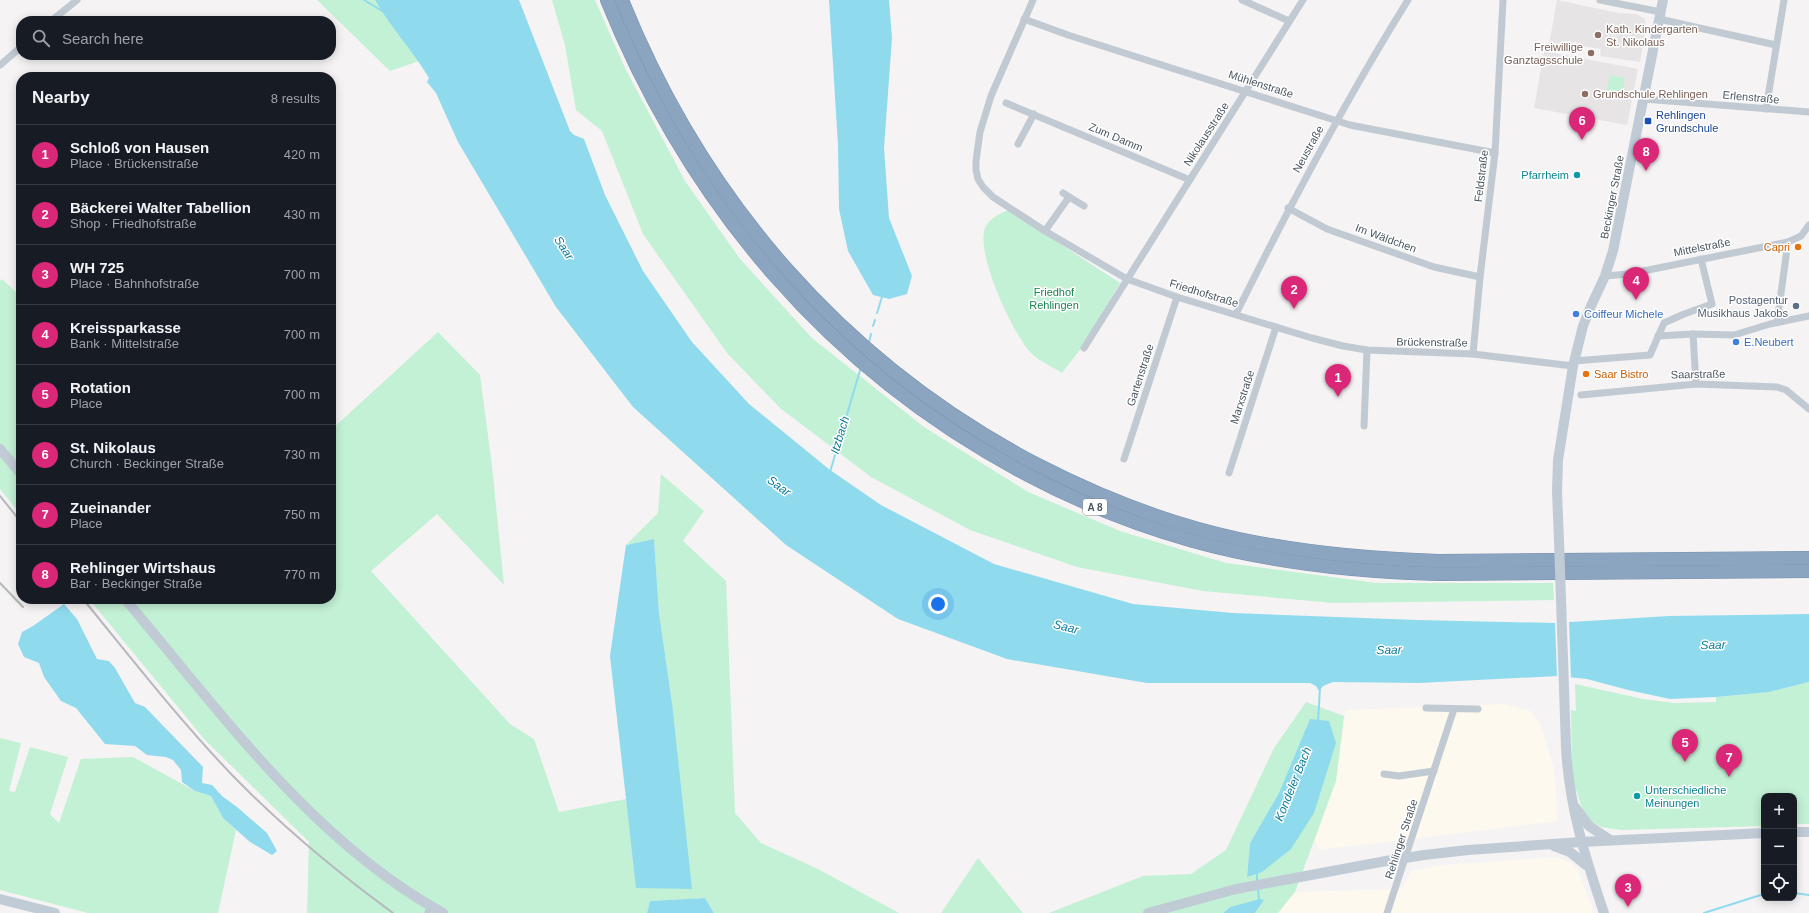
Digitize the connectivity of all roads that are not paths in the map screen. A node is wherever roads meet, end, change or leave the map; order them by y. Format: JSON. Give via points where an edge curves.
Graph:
{"nodes":[{"id":1,"x":77,"y":0,"type":"edge"},
{"id":2,"x":607,"y":0,"type":"edge"},
{"id":3,"x":622,"y":0,"type":"edge"},
{"id":4,"x":1033,"y":0,"type":"edge"},
{"id":5,"x":1242,"y":0,"type":"edge"},
{"id":6,"x":1303,"y":0,"type":"edge"},
{"id":7,"x":1408,"y":0,"type":"edge"},
{"id":8,"x":1503,"y":0,"type":"edge"},
{"id":9,"x":1600,"y":0,"type":"edge"},
{"id":10,"x":1664,"y":0,"type":"edge"},
{"id":11,"x":1784,"y":0,"type":"edge"},
{"id":12,"x":1660,"y":15,"type":"junction"},
{"id":13,"x":57,"y":16,"type":"edge"},
{"id":14,"x":1024,"y":19,"type":"junction"},
{"id":15,"x":1289,"y":21,"type":"junction"},
{"id":16,"x":1776,"y":45,"type":"junction"},
{"id":17,"x":16,"y":52,"type":"edge"},
{"id":18,"x":0,"y":66,"type":"edge"},
{"id":19,"x":1246,"y":91,"type":"junction"},
{"id":20,"x":1643,"y":98,"type":"junction"},
{"id":21,"x":1006,"y":103,"type":"dead end"},
{"id":22,"x":1766,"y":109,"type":"junction"},
{"id":23,"x":1809,"y":112,"type":"edge"},
{"id":24,"x":1034,"y":114,"type":"junction"},
{"id":25,"x":1337,"y":121,"type":"junction"},
{"id":26,"x":1018,"y":144,"type":"dead end"},
{"id":27,"x":1495,"y":153,"type":"junction"},
{"id":28,"x":1190,"y":180,"type":"junction"},
{"id":29,"x":1084,"y":206,"type":"dead end"},
{"id":30,"x":1288,"y":208,"type":"junction"},
{"id":31,"x":1808,"y":229,"type":"edge"},
{"id":32,"x":1045,"y":231,"type":"junction"},
{"id":33,"x":1788,"y":242,"type":"junction"},
{"id":34,"x":1701,"y":259,"type":"junction"},
{"id":35,"x":1605,"y":276,"type":"junction"},
{"id":36,"x":1480,"y":277,"type":"junction"},
{"id":37,"x":1126,"y":279,"type":"junction"},
{"id":38,"x":1177,"y":297,"type":"junction"},
{"id":39,"x":1236,"y":314,"type":"junction"},
{"id":40,"x":1809,"y":316,"type":"edge"},
{"id":41,"x":1777,"y":322,"type":"junction"},
{"id":42,"x":1276,"y":327,"type":"junction"},
{"id":43,"x":1693,"y":334,"type":"junction"},
{"id":44,"x":1658,"y":336,"type":"junction"},
{"id":45,"x":1084,"y":348,"type":"dead end"},
{"id":46,"x":1367,"y":350,"type":"junction"},
{"id":47,"x":1474,"y":354,"type":"junction"},
{"id":48,"x":1574,"y":363,"type":"junction"},
{"id":49,"x":1696,"y":384,"type":"junction"},
{"id":50,"x":1581,"y":395,"type":"dead end"},
{"id":51,"x":1809,"y":409,"type":"edge"},
{"id":52,"x":1364,"y":426,"type":"dead end"},
{"id":53,"x":0,"y":449,"type":"edge"},
{"id":54,"x":1124,"y":459,"type":"dead end"},
{"id":55,"x":16,"y":468,"type":"edge"},
{"id":56,"x":1230,"y":473,"type":"dead end"},
{"id":57,"x":1809,"y":558,"type":"edge"},
{"id":58,"x":1809,"y":572,"type":"edge"},
{"id":59,"x":129,"y":604,"type":"edge"},
{"id":60,"x":1426,"y":708,"type":"dead end"},
{"id":61,"x":1454,"y":709,"type":"junction"},
{"id":62,"x":1478,"y":709,"type":"dead end"},
{"id":63,"x":1434,"y":771,"type":"junction"},
{"id":64,"x":1384,"y":774,"type":"dead end"},
{"id":65,"x":1571,"y":802,"type":"junction"},
{"id":66,"x":1797,"y":832,"type":"edge"},
{"id":67,"x":1809,"y":832,"type":"edge"},
{"id":68,"x":1761,"y":833,"type":"edge"},
{"id":69,"x":1610,"y":840,"type":"junction"},
{"id":70,"x":1581,"y":842,"type":"junction"},
{"id":71,"x":1548,"y":844,"type":"junction"},
{"id":72,"x":1588,"y":866,"type":"junction"},
{"id":73,"x":0,"y":899,"type":"edge"},
{"id":74,"x":1603,"y":911,"type":"edge"},
{"id":75,"x":55,"y":913,"type":"edge"},
{"id":76,"x":443,"y":913,"type":"edge"},
{"id":77,"x":1148,"y":913,"type":"edge"},
{"id":78,"x":1387,"y":913,"type":"edge"}],
"edges":[{"from":1,"to":13,"type":"street"},
{"from":2,"to":58,"type":"highway","number":"A 8","via":[[633,59],[700,180],[729,222],[788,294],[859,361],[922,411],[1000,460],[1051,487],[1128,520],[1180,538],[1234,552],[1320,567],[1403,574]]},
{"from":3,"to":57,"type":"highway","number":"A 8","via":[[666,96],[708,166],[740,214],[799,284],[868,351],[930,400],[1006,448],[1064,478],[1133,508],[1172,521],[1237,538],[1322,553],[1439,561]]},
{"from":4,"to":14,"type":"street","name":"Friedhofstraße"},
{"from":5,"to":15,"type":"street"},
{"from":6,"to":15,"type":"street","name":"Nikolausstraße"},
{"from":7,"to":25,"type":"street","name":"Neustraße"},
{"from":8,"to":27,"type":"street","name":"Feldstraße"},
{"from":9,"to":12,"type":"street"},
{"from":10,"to":12,"type":"main road","name":"Beckinger Straße"},
{"from":11,"to":16,"type":"street"},
{"from":12,"to":16,"type":"street"},
{"from":12,"to":20,"type":"main road","name":"Beckinger Straße"},
{"from":14,"to":19,"type":"street","name":"Mühlenstraße"},
{"from":14,"to":32,"type":"street","name":"Friedhofstraße","via":[[991,96],[980,132],[976,170],[983,187],[993,197]]},
{"from":15,"to":19,"type":"street","name":"Nikolausstraße"},
{"from":16,"to":22,"type":"street"},
{"from":17,"to":18,"type":"street"},
{"from":19,"to":25,"type":"street","name":"Mühlenstraße"},
{"from":19,"to":28,"type":"street","name":"Nikolausstraße"},
{"from":20,"to":22,"type":"street","name":"Erlenstraße"},
{"from":20,"to":35,"type":"main road","name":"Beckinger Straße","via":[[1613,251]]},
{"from":21,"to":24,"type":"street","name":"Zum Damm"},
{"from":22,"to":23,"type":"street","name":"Erlenstraße"},
{"from":24,"to":26,"type":"street"},
{"from":24,"to":28,"type":"street","name":"Zum Damm"},
{"from":25,"to":27,"type":"street","name":"Mühlenstraße","via":[[1365,129]]},
{"from":25,"to":30,"type":"street","name":"Neustraße"},
{"from":27,"to":36,"type":"street","name":"Feldstraße"},
{"from":28,"to":37,"type":"street","name":"Nikolausstraße"},
{"from":29,"to":32,"type":"street","via":[[1066,195]]},
{"from":30,"to":36,"type":"street","name":"Im Wäldchen","via":[[1327,229],[1434,267]]},
{"from":30,"to":39,"type":"street","name":"Neustraße"},
{"from":31,"to":33,"type":"street","name":"Mittelstraße","via":[[1801,236]]},
{"from":32,"to":37,"type":"street","name":"Friedhofstraße"},
{"from":33,"to":34,"type":"street","name":"Mittelstraße"},
{"from":33,"to":41,"type":"street"},
{"from":34,"to":35,"type":"street","name":"Mittelstraße","via":[[1628,274]]},
{"from":34,"to":44,"type":"street","via":[[1712,304],[1668,321]]},
{"from":35,"to":48,"type":"main road","name":"Beckinger Straße","via":[[1591,306]]},
{"from":36,"to":47,"type":"street","name":"Feldstraße"},
{"from":37,"to":38,"type":"street","name":"Friedhofstraße"},
{"from":37,"to":45,"type":"street","name":"Nikolausstraße"},
{"from":38,"to":39,"type":"street","name":"Friedhofstraße"},
{"from":38,"to":54,"type":"street","name":"Gartenstraße"},
{"from":39,"to":42,"type":"street","name":"Friedhofstraße"},
{"from":40,"to":41,"type":"street"},
{"from":41,"to":43,"type":"street","via":[[1734,335]]},
{"from":42,"to":46,"type":"street","name":"Friedhofstraße","via":[[1343,346]]},
{"from":42,"to":56,"type":"street","name":"Marxstraße"},
{"from":43,"to":44,"type":"street"},
{"from":43,"to":49,"type":"street"},
{"from":44,"to":48,"type":"street","name":"Brückenstraße","via":[[1650,355]]},
{"from":46,"to":47,"type":"street","name":"Brückenstraße"},
{"from":46,"to":52,"type":"street"},
{"from":47,"to":48,"type":"street","name":"Brückenstraße"},
{"from":48,"to":65,"type":"main road","name":"Beckinger Straße","bridge":true,"via":[[1557,475],[1566,747]]},
{"from":49,"to":50,"type":"street","name":"Saarstraße"},
{"from":49,"to":51,"type":"street","name":"Saarstraße","via":[[1780,388],[1796,396]]},
{"from":53,"to":55,"type":"main road"},
{"from":59,"to":76,"type":"main road","via":[[274,775],[311,813],[349,848],[394,882]]},
{"from":60,"to":61,"type":"street"},
{"from":61,"to":62,"type":"street"},
{"from":61,"to":63,"type":"street","name":"Rehlinger Straße"},
{"from":63,"to":64,"type":"street","via":[[1399,776]]},
{"from":63,"to":78,"type":"street","name":"Rehlinger Straße"},
{"from":65,"to":69,"type":"main road","via":[[1589,826]]},
{"from":65,"to":70,"type":"main road","name":"Beckinger Straße"},
{"from":66,"to":67,"type":"main road"},
{"from":68,"to":69,"type":"main road"},
{"from":69,"to":70,"type":"main road"},
{"from":70,"to":71,"type":"main road"},
{"from":70,"to":72,"type":"main road","name":"Beckinger Straße"},
{"from":71,"to":72,"type":"main road","via":[[1570,852]]},
{"from":71,"to":77,"type":"main road","bridge":true,"via":[[1468,850],[1386,861],[1276,880]]},
{"from":72,"to":74,"type":"main road","name":"Beckinger Straße"},
{"from":73,"to":75,"type":"main road"}]}
